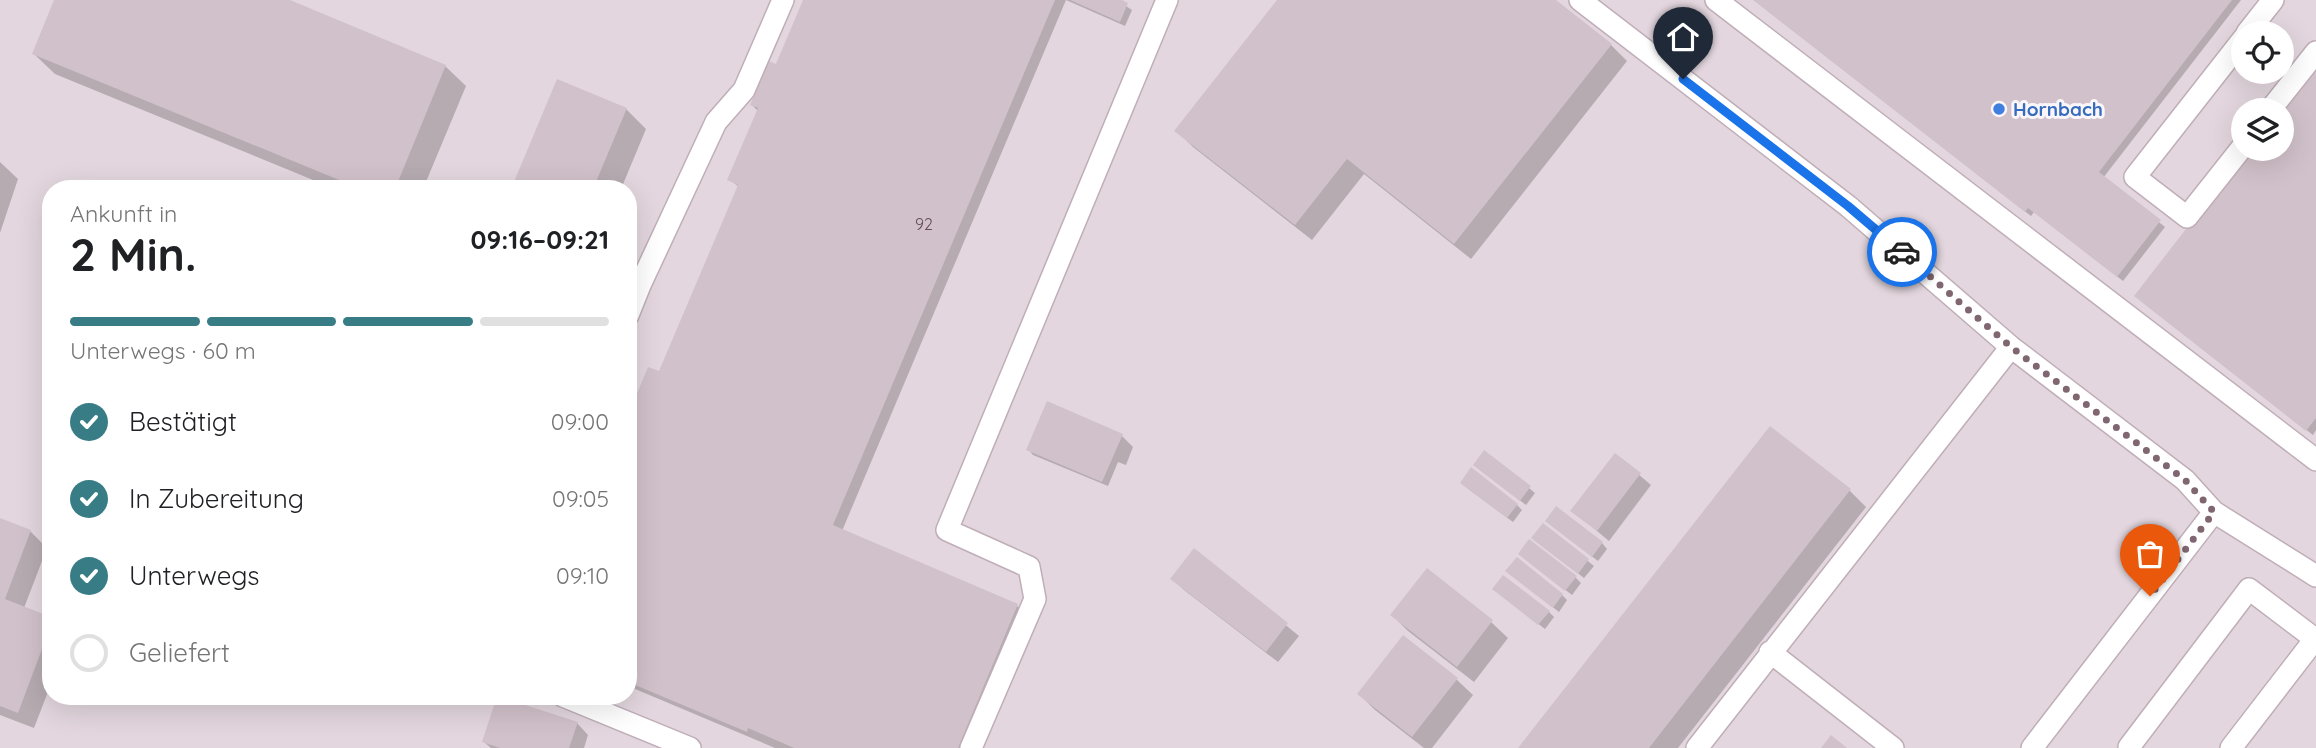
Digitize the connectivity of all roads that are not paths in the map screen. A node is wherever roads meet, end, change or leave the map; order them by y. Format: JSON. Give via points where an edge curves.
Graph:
{"nodes":[{"id":1,"x":783,"y":0,"type":"edge"},
{"id":2,"x":1167,"y":0,"type":"edge"},
{"id":3,"x":1580,"y":0,"type":"edge"},
{"id":4,"x":1716,"y":0,"type":"edge"},
{"id":5,"x":2273,"y":0,"type":"edge"},
{"id":6,"x":2256,"y":21,"type":"edge"},
{"id":7,"x":2316,"y":52,"type":"edge"},
{"id":8,"x":2231,"y":55,"type":"edge"},
{"id":9,"x":2280,"y":98,"type":"edge"},
{"id":10,"x":2231,"y":161,"type":"edge"},
{"id":11,"x":637,"y":292,"type":"edge"},
{"id":12,"x":2011,"y":347,"type":"junction"},
{"id":13,"x":2316,"y":460,"type":"edge"},
{"id":14,"x":2214,"y":512,"type":"junction"},
{"id":15,"x":2316,"y":576,"type":"edge"},
{"id":16,"x":1770,"y":652,"type":"junction"},
{"id":17,"x":585,"y":705,"type":"edge"},
{"id":18,"x":2038,"y":746,"type":"edge"},
{"id":19,"x":690,"y":748,"type":"edge"},
{"id":20,"x":971,"y":748,"type":"edge"},
{"id":21,"x":1697,"y":748,"type":"edge"},
{"id":22,"x":1892,"y":748,"type":"edge"},
{"id":23,"x":2130,"y":748,"type":"edge"},
{"id":24,"x":2231,"y":748,"type":"edge"}],
"edges":[{"from":1,"to":11,"type":"lane","via":[[744,90],[716,122]]},
{"from":2,"to":20,"type":"lane","via":[[947,530],[1028,568],[1035,599]]},
{"from":3,"to":12,"type":"lane","via":[[1848,206]]},
{"from":4,"to":13,"type":"lane"},
{"from":5,"to":6,"type":"lane"},
{"from":7,"to":9,"type":"lane"},
{"from":8,"to":10,"type":"lane","via":[[2135,177],[2187,217]]},
{"from":12,"to":14,"type":"lane","via":[[2185,480]]},
{"from":12,"to":16,"type":"lane"},
{"from":14,"to":15,"type":"lane"},
{"from":14,"to":18,"type":"lane"},
{"from":16,"to":21,"type":"lane"},
{"from":16,"to":22,"type":"lane"},
{"from":17,"to":19,"type":"lane"},
{"from":23,"to":24,"type":"lane","via":[[2249,589],[2315,639]]}]}
